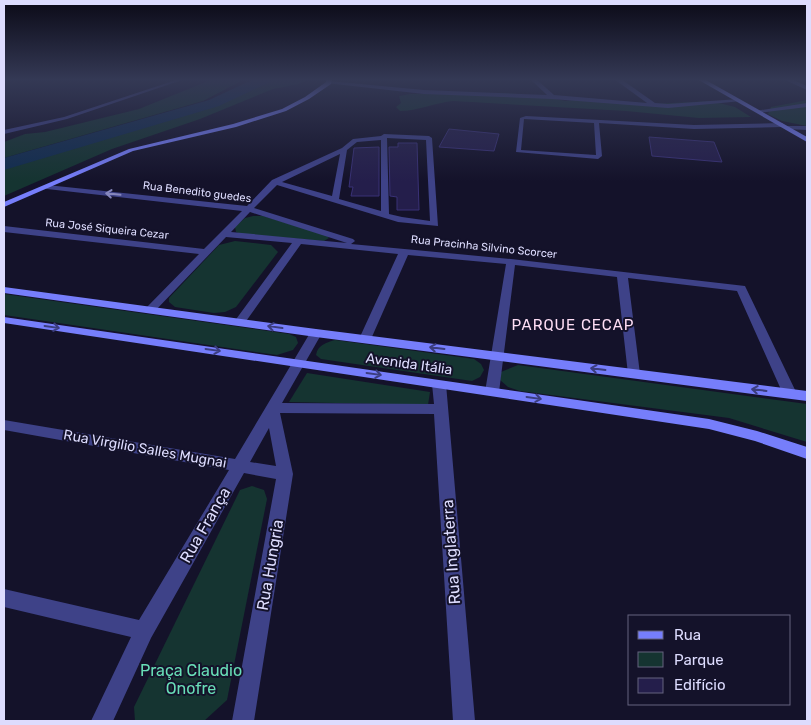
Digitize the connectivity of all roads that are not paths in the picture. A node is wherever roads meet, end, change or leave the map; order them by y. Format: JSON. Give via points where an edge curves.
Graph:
{"nodes":[{"id":1,"x":79,"y":113,"type":"edge"},
{"id":2,"x":277,"y":113,"type":"edge"},
{"id":3,"x":761,"y":113,"type":"edge"},
{"id":4,"x":596,"y":121,"type":"junction"},
{"id":5,"x":785,"y":127,"type":"junction"},
{"id":6,"x":807,"y":128,"type":"edge"},
{"id":7,"x":4,"y":132,"type":"edge"},
{"id":8,"x":384,"y":138,"type":"junction"},
{"id":9,"x":807,"y":140,"type":"edge"},
{"id":10,"x":344,"y":149,"type":"junction"},
{"id":11,"x":276,"y":182,"type":"junction"},
{"id":12,"x":47,"y":187,"type":"junction"},
{"id":13,"x":335,"y":200,"type":"junction"},
{"id":14,"x":4,"y":205,"type":"edge"},
{"id":15,"x":249,"y":208,"type":"junction"},
{"id":16,"x":385,"y":215,"type":"junction"},
{"id":17,"x":4,"y":229,"type":"edge"},
{"id":18,"x":224,"y":234,"type":"junction"},
{"id":19,"x":299,"y":241,"type":"junction"},
{"id":20,"x":369,"y":248,"type":"junction"},
{"id":21,"x":207,"y":252,"type":"junction"},
{"id":22,"x":404,"y":252,"type":"junction"},
{"id":23,"x":511,"y":262,"type":"junction"},
{"id":24,"x":622,"y":275,"type":"junction"},
{"id":25,"x":4,"y":290,"type":"edge"},
{"id":26,"x":150,"y":310,"type":"junction"},
{"id":27,"x":4,"y":320,"type":"edge"},
{"id":28,"x":240,"y":322,"type":"junction"},
{"id":29,"x":316,"y":333,"type":"junction"},
{"id":30,"x":365,"y":339,"type":"junction"},
{"id":31,"x":497,"y":356,"type":"junction"},
{"id":32,"x":298,"y":363,"type":"junction"},
{"id":33,"x":634,"y":374,"type":"junction"},
{"id":34,"x":439,"y":384,"type":"junction"},
{"id":35,"x":492,"y":392,"type":"junction"},
{"id":36,"x":790,"y":394,"type":"junction"},
{"id":37,"x":807,"y":396,"type":"edge"},
{"id":38,"x":272,"y":408,"type":"junction"},
{"id":39,"x":440,"y":409,"type":"junction"},
{"id":40,"x":4,"y":425,"type":"edge"},
{"id":41,"x":805,"y":454,"type":"edge"},
{"id":42,"x":239,"y":466,"type":"junction"},
{"id":43,"x":285,"y":474,"type":"junction"},
{"id":44,"x":4,"y":598,"type":"edge"},
{"id":45,"x":144,"y":631,"type":"junction"},
{"id":46,"x":102,"y":721,"type":"edge"},
{"id":47,"x":243,"y":721,"type":"edge"},
{"id":48,"x":464,"y":721,"type":"edge"}],
"edges":[{"from":1,"to":7,"type":"lane"},
{"from":2,"to":12,"type":"street","via":[[152,143]]},
{"from":3,"to":5,"type":"street"},
{"from":4,"to":4,"type":"lane","via":[[598,157],[518,151],[523,117]]},
{"from":4,"to":5,"type":"lane","via":[[694,127]]},
{"from":5,"to":6,"type":"street"},
{"from":5,"to":9,"type":"street"},
{"from":8,"to":10,"type":"street","via":[[355,140]]},
{"from":8,"to":16,"type":"street"},
{"from":8,"to":16,"type":"street","via":[[429,138],[435,224]]},
{"from":10,"to":11,"type":"street"},
{"from":10,"to":13,"type":"street"},
{"from":11,"to":13,"type":"street"},
{"from":11,"to":15,"type":"street"},
{"from":12,"to":14,"type":"street"},
{"from":15,"to":12,"type":"street","name":"Rua Benedito guedes","one_way":true},
{"from":13,"to":16,"type":"street"},
{"from":15,"to":18,"type":"street"},
{"from":15,"to":20,"type":"street","name":"Rua Benedito guedes"},
{"from":17,"to":21,"type":"street","name":"Rua José Siqueira Cezar"},
{"from":18,"to":19,"type":"street","name":"Rua Pracinha Silvino Scorcer"},
{"from":18,"to":21,"type":"street"},
{"from":19,"to":20,"type":"street","name":"Rua Pracinha Silvino Scorcer"},
{"from":19,"to":28,"type":"street"},
{"from":20,"to":22,"type":"street","name":"Rua Pracinha Silvino Scorcer"},
{"from":21,"to":26,"type":"street"},
{"from":22,"to":23,"type":"street","name":"Rua Pracinha Silvino Scorcer"},
{"from":22,"to":30,"type":"street"},
{"from":23,"to":24,"type":"street","name":"Rua Pracinha Silvino Scorcer"},
{"from":23,"to":31,"type":"street"},
{"from":24,"to":33,"type":"street"},
{"from":24,"to":36,"type":"street","name":"Rua Pracinha Silvino Scorcer","via":[[741,288]]},
{"from":25,"to":26,"type":"street","name":"Avenida Itália"},
{"from":26,"to":28,"type":"street","name":"Avenida Itália"},
{"from":27,"to":32,"type":"street","name":"Avenida Itália","one_way":true},
{"from":29,"to":28,"type":"street","name":"Avenida Itália","one_way":true},
{"from":29,"to":30,"type":"street","name":"Avenida Itália"},
{"from":29,"to":32,"type":"street","name":"Rua França"},
{"from":31,"to":30,"type":"street","name":"Avenida Itália","one_way":true},
{"from":33,"to":31,"type":"street","name":"Avenida Itália","one_way":true},
{"from":31,"to":35,"type":"street"},
{"from":32,"to":34,"type":"street","name":"Avenida Itália","one_way":true},
{"from":32,"to":38,"type":"street","name":"Rua França"},
{"from":36,"to":33,"type":"street","name":"Avenida Itália","one_way":true},
{"from":34,"to":35,"type":"street","name":"Avenida Itália"},
{"from":34,"to":39,"type":"street","name":"Rua Inglaterra"},
{"from":35,"to":41,"type":"street","name":"Avenida Itália","one_way":true,"via":[[710,424],[757,436]]},
{"from":36,"to":37,"type":"street","name":"Avenida Itália"},
{"from":38,"to":39,"type":"street"},
{"from":38,"to":42,"type":"street","name":"Rua França"},
{"from":38,"to":43,"type":"street","name":"Rua Hungria"},
{"from":39,"to":48,"type":"street","name":"Rua Inglaterra"},
{"from":40,"to":42,"type":"street","name":"Rua Virgilio Salles Mugnai"},
{"from":42,"to":43,"type":"street","name":"Rua Virgilio Salles Mugnai"},
{"from":42,"to":45,"type":"street","name":"Rua França"},
{"from":43,"to":47,"type":"street","name":"Rua Hungria"},
{"from":44,"to":45,"type":"street"},
{"from":45,"to":46,"type":"street","name":"Rua França"}]}
